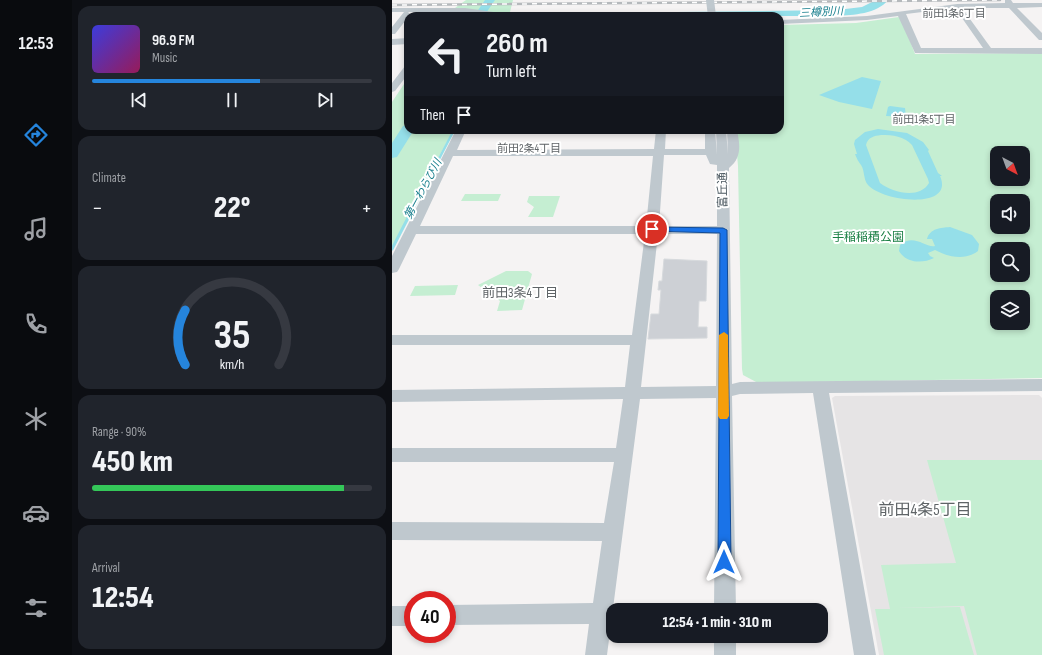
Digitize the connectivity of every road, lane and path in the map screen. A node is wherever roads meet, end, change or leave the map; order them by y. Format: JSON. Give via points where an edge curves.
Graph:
{"nodes":[{"id":1,"x":710,"y":0,"type":"edge"},
{"id":2,"x":1008,"y":3,"type":"edge"},
{"id":3,"x":1042,"y":5,"type":"edge"},
{"id":4,"x":956,"y":6,"type":"junction"},
{"id":5,"x":392,"y":10,"type":"edge"},
{"id":6,"x":479,"y":12,"type":"edge"},
{"id":7,"x":712,"y":12,"type":"edge"},
{"id":8,"x":392,"y":14,"type":"edge"},
{"id":9,"x":404,"y":14,"type":"edge"},
{"id":10,"x":901,"y":14,"type":"junction"},
{"id":11,"x":404,"y":17,"type":"edge"},
{"id":12,"x":784,"y":22,"type":"edge"},
{"id":13,"x":392,"y":32,"type":"edge"},
{"id":14,"x":1042,"y":38,"type":"edge"},
{"id":15,"x":404,"y":41,"type":"edge"},
{"id":16,"x":392,"y":42,"type":"edge"},
{"id":17,"x":989,"y":51,"type":"junction"},
{"id":18,"x":1042,"y":51,"type":"edge"},
{"id":19,"x":404,"y":72,"type":"edge"},
{"id":20,"x":396,"y":80,"type":"edge"},
{"id":21,"x":392,"y":89,"type":"edge"},
{"id":22,"x":460,"y":134,"type":"edge"},
{"id":23,"x":661,"y":134,"type":"edge"},
{"id":24,"x":710,"y":134,"type":"edge"},
{"id":25,"x":721,"y":134,"type":"edge"},
{"id":26,"x":733,"y":134,"type":"edge"},
{"id":27,"x":659,"y":152,"type":"junction"},
{"id":28,"x":711,"y":152,"type":"junction"},
{"id":29,"x":450,"y":153,"type":"junction"},
{"id":30,"x":723,"y":162,"type":"junction"},
{"id":31,"x":652,"y":229,"type":"junction"},
{"id":32,"x":411,"y":230,"type":"junction"},
{"id":33,"x":723,"y":230,"type":"junction"},
{"id":34,"x":392,"y":269,"type":"edge"},
{"id":35,"x":392,"y":340,"type":"edge"},
{"id":36,"x":638,"y":340,"type":"junction"},
{"id":37,"x":1042,"y":385,"type":"edge"},
{"id":38,"x":820,"y":388,"type":"junction"},
{"id":39,"x":724,"y":392,"type":"junction"},
{"id":40,"x":632,"y":394,"type":"junction"},
{"id":41,"x":392,"y":396,"type":"edge"},
{"id":42,"x":392,"y":455,"type":"edge"},
{"id":43,"x":623,"y":455,"type":"junction"},
{"id":44,"x":392,"y":531,"type":"edge"},
{"id":45,"x":613,"y":532,"type":"junction"},
{"id":46,"x":725,"y":603,"type":"edge"},
{"id":47,"x":601,"y":613,"type":"junction"},
{"id":48,"x":456,"y":615,"type":"edge"},
{"id":49,"x":392,"y":616,"type":"edge"},
{"id":50,"x":404,"y":616,"type":"edge"},
{"id":51,"x":725,"y":643,"type":"edge"},
{"id":52,"x":596,"y":655,"type":"edge"},
{"id":53,"x":725,"y":655,"type":"edge"},
{"id":54,"x":865,"y":655,"type":"edge"}],
"edges":[{"from":1,"to":7,"type":"street","bridge":true},
{"from":2,"to":3,"type":"street"},
{"from":2,"to":4,"type":"street"},
{"from":2,"to":14,"type":"street"},
{"from":4,"to":10,"type":"street"},
{"from":4,"to":17,"type":"street"},
{"from":5,"to":6,"type":"street"},
{"from":8,"to":9,"type":"street"},
{"from":10,"to":12,"type":"street","via":[[851,20]]},
{"from":10,"to":17,"type":"street","via":[[918,51]]},
{"from":11,"to":13,"type":"street"},
{"from":15,"to":16,"type":"street"},
{"from":17,"to":18,"type":"street"},
{"from":19,"to":20,"type":"street"},
{"from":20,"to":21,"type":"street"},
{"from":22,"to":29,"type":"street"},
{"from":23,"to":27,"type":"street"},
{"from":24,"to":28,"type":"street"},
{"from":25,"to":30,"type":"street","name":"富丘通"},
{"from":26,"to":30,"type":"street","via":[[735,152],[730,162]]},
{"from":27,"to":28,"type":"street"},
{"from":27,"to":29,"type":"street"},
{"from":27,"to":31,"type":"street"},
{"from":28,"to":30,"type":"street","via":[[714,163]]},
{"from":29,"to":32,"type":"street"},
{"from":30,"to":33,"type":"street","name":"富丘通"},
{"from":31,"to":32,"type":"street"},
{"from":31,"to":33,"type":"street"},
{"from":31,"to":36,"type":"street"},
{"from":32,"to":34,"type":"street"},
{"from":33,"to":39,"type":"street","name":"富丘通"},
{"from":35,"to":36,"type":"street"},
{"from":36,"to":40,"type":"street"},
{"from":37,"to":38,"type":"street"},
{"from":38,"to":39,"type":"street","via":[[740,388]]},
{"from":38,"to":54,"type":"street"},
{"from":39,"to":40,"type":"street"},
{"from":39,"to":46,"type":"street","name":"富丘通"},
{"from":40,"to":41,"type":"street"},
{"from":40,"to":43,"type":"street"},
{"from":42,"to":43,"type":"street"},
{"from":43,"to":45,"type":"street"},
{"from":44,"to":45,"type":"street"},
{"from":45,"to":47,"type":"street"},
{"from":47,"to":48,"type":"street"},
{"from":47,"to":52,"type":"street"},
{"from":49,"to":50,"type":"street"},
{"from":51,"to":53,"type":"street"}]}
